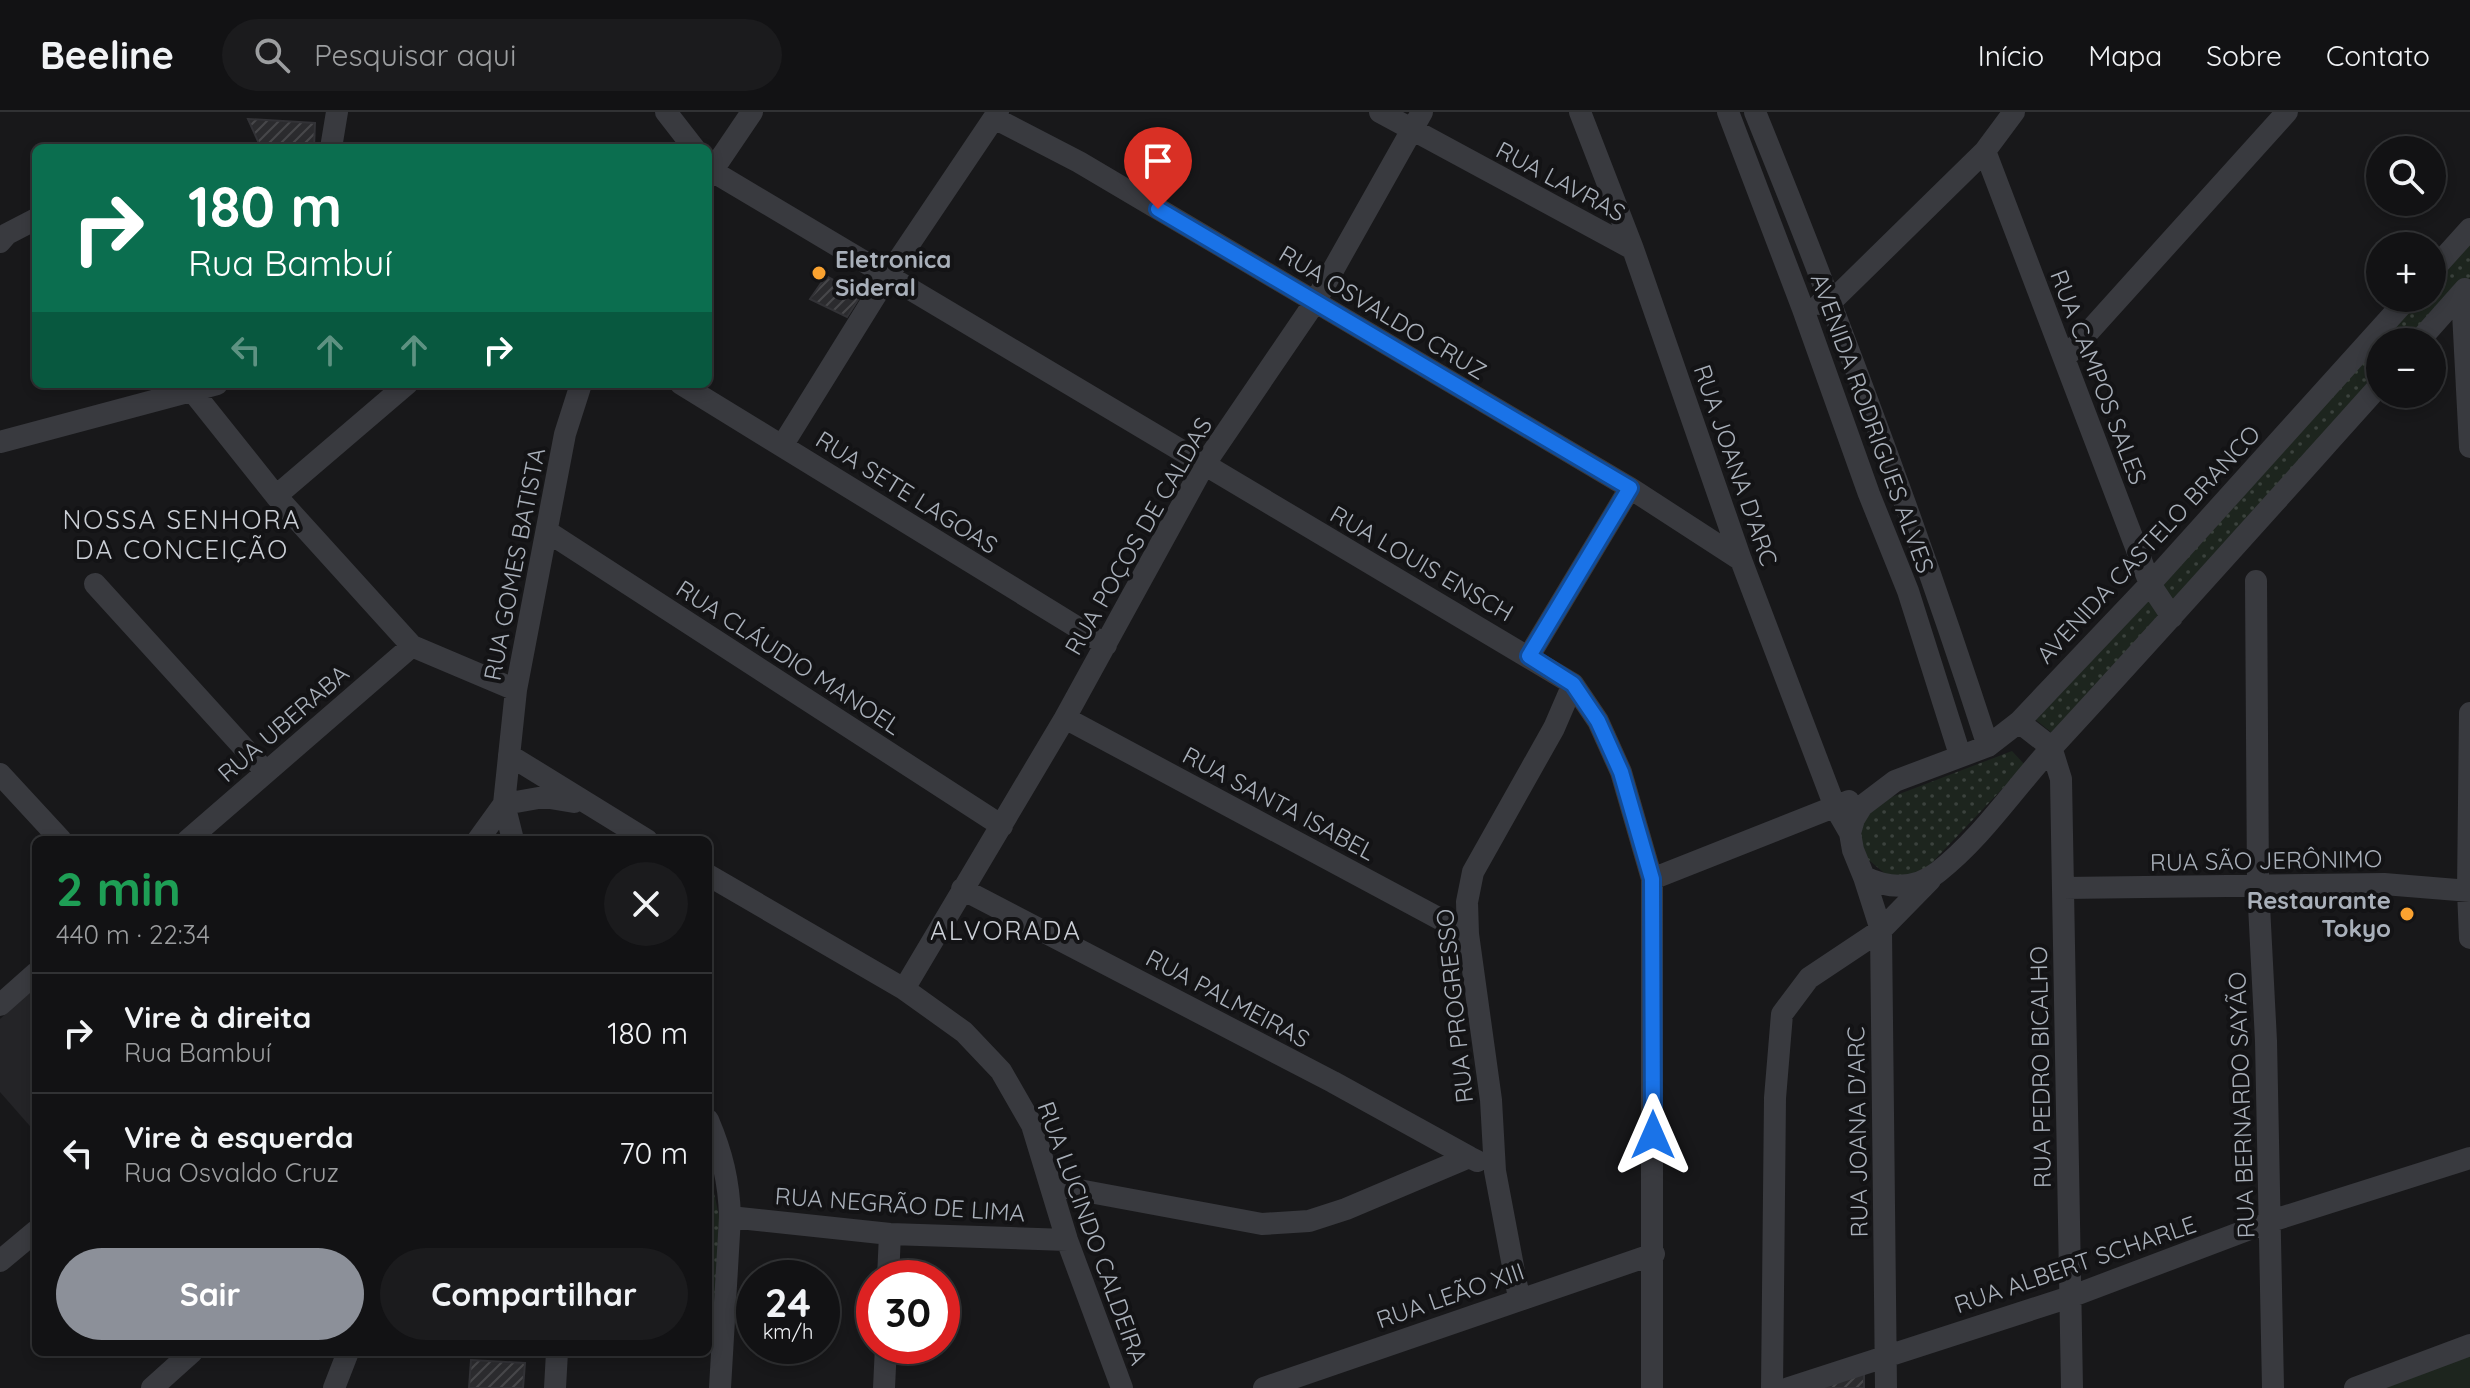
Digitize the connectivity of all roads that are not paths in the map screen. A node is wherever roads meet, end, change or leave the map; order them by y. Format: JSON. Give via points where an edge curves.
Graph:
{"nodes":[{"id":1,"x":337,"y":112,"type":"edge"},
{"id":2,"x":666,"y":112,"type":"edge"},
{"id":3,"x":752,"y":112,"type":"edge"},
{"id":4,"x":1380,"y":112,"type":"edge"},
{"id":5,"x":1580,"y":112,"type":"edge"},
{"id":6,"x":1728,"y":112,"type":"edge"},
{"id":7,"x":1755,"y":112,"type":"edge"},
{"id":8,"x":2014,"y":112,"type":"edge"},
{"id":9,"x":2287,"y":112,"type":"edge"},
{"id":10,"x":996,"y":115,"type":"edge"},
{"id":11,"x":1417,"y":122,"type":"edge"},
{"id":12,"x":332,"y":144,"type":"edge"},
{"id":13,"x":691,"y":144,"type":"edge"},
{"id":14,"x":1985,"y":151,"type":"junction"},
{"id":15,"x":712,"y":167,"type":"edge"},
{"id":16,"x":712,"y":173,"type":"edge"},
{"id":17,"x":32,"y":221,"type":"edge"},
{"id":18,"x":2470,"y":229,"type":"edge"},
{"id":19,"x":0,"y":242,"type":"edge"},
{"id":20,"x":1633,"y":249,"type":"junction"},
{"id":21,"x":2446,"y":256,"type":"edge"},
{"id":22,"x":887,"y":277,"type":"junction"},
{"id":23,"x":2466,"y":288,"type":"edge"},
{"id":24,"x":1832,"y":301,"type":"junction"},
{"id":25,"x":1315,"y":302,"type":"junction"},
{"id":26,"x":1803,"y":309,"type":"junction"},
{"id":27,"x":2395,"y":312,"type":"edge"},
{"id":28,"x":2430,"y":328,"type":"edge"},
{"id":29,"x":2065,"y":358,"type":"junction"},
{"id":30,"x":205,"y":388,"type":"edge"},
{"id":31,"x":402,"y":388,"type":"edge"},
{"id":32,"x":580,"y":388,"type":"edge"},
{"id":33,"x":688,"y":388,"type":"edge"},
{"id":34,"x":193,"y":392,"type":"junction"},
{"id":35,"x":2366,"y":401,"type":"edge"},
{"id":36,"x":0,"y":442,"type":"edge"},
{"id":37,"x":782,"y":446,"type":"junction"},
{"id":38,"x":2470,"y":447,"type":"edge"},
{"id":39,"x":1204,"y":465,"type":"junction"},
{"id":40,"x":1630,"y":488,"type":"junction"},
{"id":41,"x":276,"y":496,"type":"junction"},
{"id":42,"x":548,"y":532,"type":"junction"},
{"id":43,"x":1741,"y":560,"type":"junction"},
{"id":44,"x":2256,"y":581,"type":"dead end"},
{"id":45,"x":1935,"y":582,"type":"junction"},
{"id":46,"x":95,"y":584,"type":"dead end"},
{"id":47,"x":2150,"y":584,"type":"junction"},
{"id":48,"x":1908,"y":591,"type":"junction"},
{"id":49,"x":2172,"y":617,"type":"junction"},
{"id":50,"x":1106,"y":645,"type":"junction"},
{"id":51,"x":412,"y":646,"type":"junction"},
{"id":52,"x":1529,"y":656,"type":"junction"},
{"id":53,"x":1573,"y":684,"type":"junction"},
{"id":54,"x":516,"y":690,"type":"junction"},
{"id":55,"x":2470,"y":713,"type":"edge"},
{"id":56,"x":1065,"y":718,"type":"junction"},
{"id":57,"x":2019,"y":722,"type":"junction"},
{"id":58,"x":1988,"y":746,"type":"junction"},
{"id":59,"x":2051,"y":747,"type":"junction"},
{"id":60,"x":509,"y":755,"type":"junction"},
{"id":61,"x":1960,"y":755,"type":"junction"},
{"id":62,"x":266,"y":772,"type":"junction"},
{"id":63,"x":0,"y":774,"type":"edge"},
{"id":64,"x":1895,"y":781,"type":"junction"},
{"id":65,"x":504,"y":804,"type":"junction"},
{"id":66,"x":588,"y":806,"type":"junction"},
{"id":67,"x":1835,"y":807,"type":"junction"},
{"id":68,"x":1002,"y":826,"type":"junction"},
{"id":69,"x":1850,"y":833,"type":"junction"},
{"id":70,"x":57,"y":836,"type":"edge"},
{"id":71,"x":193,"y":836,"type":"edge"},
{"id":72,"x":481,"y":836,"type":"edge"},
{"id":73,"x":512,"y":836,"type":"edge"},
{"id":74,"x":640,"y":836,"type":"edge"},
{"id":75,"x":1937,"y":874,"type":"junction"},
{"id":76,"x":712,"y":877,"type":"edge"},
{"id":77,"x":1864,"y":877,"type":"junction"},
{"id":78,"x":1652,"y":879,"type":"junction"},
{"id":79,"x":2258,"y":886,"type":"junction"},
{"id":80,"x":2063,"y":888,"type":"junction"},
{"id":81,"x":962,"y":889,"type":"junction"},
{"id":82,"x":2469,"y":891,"type":"edge"},
{"id":83,"x":1881,"y":930,"type":"junction"},
{"id":84,"x":1468,"y":934,"type":"junction"},
{"id":85,"x":2470,"y":938,"type":"edge"},
{"id":86,"x":32,"y":977,"type":"edge"},
{"id":87,"x":904,"y":989,"type":"junction"},
{"id":88,"x":0,"y":1005,"type":"edge"},
{"id":89,"x":712,"y":1131,"type":"edge"},
{"id":90,"x":1469,"y":1157,"type":"junction"},
{"id":91,"x":2470,"y":1158,"type":"edge"},
{"id":92,"x":1495,"y":1171,"type":"junction"},
{"id":93,"x":1052,"y":1185,"type":"junction"},
{"id":94,"x":730,"y":1217,"type":"junction"},
{"id":95,"x":2271,"y":1221,"type":"junction"},
{"id":96,"x":32,"y":1234,"type":"edge"},
{"id":97,"x":890,"y":1234,"type":"junction"},
{"id":98,"x":1067,"y":1240,"type":"junction"},
{"id":99,"x":1654,"y":1254,"type":"junction"},
{"id":100,"x":889,"y":1260,"type":"edge"},
{"id":101,"x":0,"y":1261,"type":"edge"},
{"id":102,"x":2070,"y":1297,"type":"junction"},
{"id":103,"x":1519,"y":1298,"type":"junction"},
{"id":104,"x":2470,"y":1345,"type":"edge"},
{"id":105,"x":716,"y":1350,"type":"edge"},
{"id":106,"x":188,"y":1356,"type":"edge"},
{"id":107,"x":346,"y":1356,"type":"edge"},
{"id":108,"x":557,"y":1356,"type":"edge"},
{"id":109,"x":1886,"y":1356,"type":"junction"},
{"id":110,"x":885,"y":1364,"type":"edge"},
{"id":111,"x":152,"y":1388,"type":"edge"},
{"id":112,"x":334,"y":1388,"type":"edge"},
{"id":113,"x":555,"y":1388,"type":"edge"},
{"id":114,"x":720,"y":1388,"type":"edge"},
{"id":115,"x":884,"y":1388,"type":"edge"},
{"id":116,"x":1122,"y":1388,"type":"edge"},
{"id":117,"x":1264,"y":1388,"type":"edge"},
{"id":118,"x":1652,"y":1388,"type":"edge"},
{"id":119,"x":1772,"y":1388,"type":"edge"},
{"id":120,"x":1789,"y":1388,"type":"edge"},
{"id":121,"x":1886,"y":1388,"type":"edge"},
{"id":122,"x":2072,"y":1388,"type":"edge"},
{"id":123,"x":2273,"y":1388,"type":"edge"},
{"id":124,"x":2355,"y":1388,"type":"edge"}],
"edges":[{"from":1,"to":12,"type":"street"},
{"from":2,"to":13,"type":"street"},
{"from":3,"to":15,"type":"street"},
{"from":4,"to":11,"type":"street","name":"RUA LAVRAS"},
{"from":5,"to":20,"type":"street","name":"RUA JOANA D'ARC"},
{"from":6,"to":26,"type":"street","name":"AVENIDA RODRIGUES ALVES"},
{"from":7,"to":24,"type":"street","name":"AVENIDA RODRIGUES ALVES"},
{"from":8,"to":14,"type":"street"},
{"from":9,"to":29,"type":"street"},
{"from":10,"to":22,"type":"street"},
{"from":10,"to":25,"type":"street","name":"RUA OSVALDO CRUZ"},
{"from":11,"to":20,"type":"street","name":"RUA LAVRAS"},
{"from":11,"to":25,"type":"street","name":"RUA POÇOS DE CALDAS"},
{"from":14,"to":24,"type":"street"},
{"from":14,"to":29,"type":"street","name":"RUA CAMPOS SALES"},
{"from":16,"to":22,"type":"street","name":"RUA LOUIS ENSCH"},
{"from":17,"to":19,"type":"street"},
{"from":18,"to":21,"type":"street"},
{"from":20,"to":43,"type":"street","name":"RUA JOANA D'ARC"},
{"from":22,"to":37,"type":"street"},
{"from":22,"to":39,"type":"street","name":"RUA LOUIS ENSCH"},
{"from":23,"to":28,"type":"street"},
{"from":23,"to":38,"type":"street"},
{"from":24,"to":26,"type":"street"},
{"from":24,"to":45,"type":"street","name":"AVENIDA RODRIGUES ALVES"},
{"from":25,"to":39,"type":"street","name":"RUA POÇOS DE CALDAS"},
{"from":25,"to":40,"type":"street","name":"RUA OSVALDO CRUZ"},
{"from":26,"to":48,"type":"street","name":"AVENIDA RODRIGUES ALVES"},
{"from":27,"to":47,"type":"street","name":"AVENIDA CASTELO BRANCO"},
{"from":29,"to":47,"type":"street","name":"RUA CAMPOS SALES"},
{"from":30,"to":34,"type":"street"},
{"from":31,"to":41,"type":"street"},
{"from":32,"to":42,"type":"street","name":"RUA GOMES BATISTA","via":[[565,434]]},
{"from":33,"to":37,"type":"street","name":"RUA SETE LAGOAS"},
{"from":34,"to":36,"type":"street"},
{"from":34,"to":41,"type":"street"},
{"from":35,"to":49,"type":"street"},
{"from":37,"to":50,"type":"street","name":"RUA SETE LAGOAS"},
{"from":39,"to":50,"type":"street","name":"RUA POÇOS DE CALDAS"},
{"from":39,"to":52,"type":"street","name":"RUA LOUIS ENSCH"},
{"from":40,"to":43,"type":"street","name":"RUA OSVALDO CRUZ"},
{"from":40,"to":52,"type":"street"},
{"from":41,"to":51,"type":"street"},
{"from":42,"to":54,"type":"street","name":"RUA GOMES BATISTA"},
{"from":42,"to":68,"type":"street","name":"RUA CLÁUDIO MANOEL"},
{"from":43,"to":67,"type":"street","name":"RUA JOANA D'ARC"},
{"from":44,"to":79,"type":"street","name":"RUA BERNARDO SAYÃO"},
{"from":45,"to":48,"type":"street"},
{"from":45,"to":58,"type":"street","name":"AVENIDA RODRIGUES ALVES"},
{"from":46,"to":62,"type":"street"},
{"from":47,"to":49,"type":"street","name":"RUA CAMPOS SALES"},
{"from":47,"to":57,"type":"street","name":"AVENIDA CASTELO BRANCO"},
{"from":48,"to":61,"type":"street","name":"AVENIDA RODRIGUES ALVES"},
{"from":49,"to":59,"type":"street"},
{"from":50,"to":56,"type":"street","name":"RUA POÇOS DE CALDAS"},
{"from":51,"to":54,"type":"street"},
{"from":51,"to":62,"type":"street","name":"RUA UBERABA"},
{"from":52,"to":53,"type":"street","name":"RUA LOUIS ENSCH"},
{"from":53,"to":78,"type":"street","name":"RUA LOUIS ENSCH","via":[[1598,721],[1621,772]]},
{"from":53,"to":84,"type":"street","name":"RUA PROGRESSO","via":[[1473,872]]},
{"from":54,"to":60,"type":"street","name":"RUA GOMES BATISTA"},
{"from":55,"to":82,"type":"street"},
{"from":56,"to":68,"type":"street","name":"RUA POÇOS DE CALDAS"},
{"from":56,"to":84,"type":"street","name":"RUA SANTA ISABEL"},
{"from":57,"to":58,"type":"street","name":"AVENIDA CASTELO BRANCO"},
{"from":57,"to":59,"type":"street"},
{"from":58,"to":61,"type":"street","name":"AVENIDA CASTELO BRANCO"},
{"from":59,"to":75,"type":"street"},
{"from":59,"to":80,"type":"street","name":"RUA PEDRO BICALHO","via":[[2061,779]]},
{"from":60,"to":65,"type":"street"},
{"from":60,"to":66,"type":"street"},
{"from":61,"to":64,"type":"street","name":"AVENIDA CASTELO BRANCO"},
{"from":62,"to":71,"type":"street","name":"RUA UBERABA"},
{"from":63,"to":70,"type":"street"},
{"from":64,"to":67,"type":"street","name":"AVENIDA CASTELO BRANCO"},
{"from":64,"to":69,"type":"street","name":"AVENIDA CASTELO BRANCO","via":[[1862,806]]},
{"from":65,"to":66,"type":"street","via":[[544,797]]},
{"from":65,"to":72,"type":"street"},
{"from":65,"to":73,"type":"street"},
{"from":66,"to":74,"type":"street"},
{"from":67,"to":69,"type":"street","name":"RUA JOANA D'ARC"},
{"from":67,"to":78,"type":"street","name":"AVENIDA CASTELO BRANCO"},
{"from":68,"to":81,"type":"street","name":"RUA POÇOS DE CALDAS"},
{"from":69,"to":77,"type":"street"},
{"from":75,"to":77,"type":"street","via":[[1909,887],[1881,885]]},
{"from":75,"to":83,"type":"street"},
{"from":76,"to":87,"type":"street","name":"RUA LUCINDO CALDEIRA"},
{"from":77,"to":83,"type":"street","name":"RUA JOANA D'ARC"},
{"from":78,"to":99,"type":"street","name":"RUA LOUIS ENSCH"},
{"from":79,"to":80,"type":"street","name":"RUA SÃO JERÔNIMO"},
{"from":79,"to":82,"type":"street","name":"RUA SÃO JERÔNIMO","via":[[2384,884]]},
{"from":79,"to":95,"type":"street","name":"RUA BERNARDO SAYÃO"},
{"from":80,"to":102,"type":"street","name":"RUA PEDRO BICALHO"},
{"from":81,"to":87,"type":"street","name":"RUA POÇOS DE CALDAS"},
{"from":81,"to":90,"type":"street","name":"RUA PALMEIRAS"},
{"from":82,"to":85,"type":"street"},
{"from":83,"to":109,"type":"street","name":"RUA JOANA D'ARC"},
{"from":83,"to":119,"type":"street","via":[[1809,978],[1782,1014],[1775,1098]]},
{"from":84,"to":92,"type":"street","name":"RUA PROGRESSO","via":[[1491,1100]]},
{"from":86,"to":88,"type":"street"},
{"from":87,"to":93,"type":"street","name":"RUA LUCINDO CALDEIRA","via":[[964,1032],[1001,1071],[1032,1125]]},
{"from":89,"to":94,"type":"street","via":[[726,1168]]},
{"from":90,"to":92,"type":"street","name":"RUA PALMEIRAS"},
{"from":90,"to":93,"type":"street","via":[[1309,1221],[1262,1224]]},
{"from":91,"to":95,"type":"street","name":"RUA ALBERT SCHARLE"},
{"from":92,"to":103,"type":"street","name":"RUA PROGRESSO"},
{"from":93,"to":98,"type":"street","name":"RUA LUCINDO CALDEIRA"},
{"from":94,"to":97,"type":"street","name":"RUA NEGRÃO DE LIMA"},
{"from":94,"to":105,"type":"street"},
{"from":95,"to":102,"type":"street","name":"RUA ALBERT SCHARLE"},
{"from":95,"to":123,"type":"street","name":"RUA BERNARDO SAYÃO"},
{"from":96,"to":101,"type":"street"},
{"from":97,"to":98,"type":"street","name":"RUA NEGRÃO DE LIMA"},
{"from":97,"to":100,"type":"street"},
{"from":98,"to":116,"type":"street","name":"RUA LUCINDO CALDEIRA"},
{"from":99,"to":103,"type":"street","name":"RUA LEÃO XIII"},
{"from":99,"to":118,"type":"street","name":"RUA LOUIS ENSCH"},
{"from":102,"to":109,"type":"street","name":"RUA ALBERT SCHARLE"},
{"from":102,"to":122,"type":"street","name":"RUA PEDRO BICALHO"},
{"from":103,"to":117,"type":"street","name":"RUA LEÃO XIII"},
{"from":104,"to":124,"type":"street"},
{"from":105,"to":114,"type":"street"},
{"from":106,"to":111,"type":"street"},
{"from":107,"to":112,"type":"street"},
{"from":108,"to":113,"type":"street"},
{"from":109,"to":120,"type":"street","name":"RUA ALBERT SCHARLE"},
{"from":109,"to":121,"type":"street","name":"RUA JOANA D'ARC"},
{"from":110,"to":115,"type":"street"}]}
